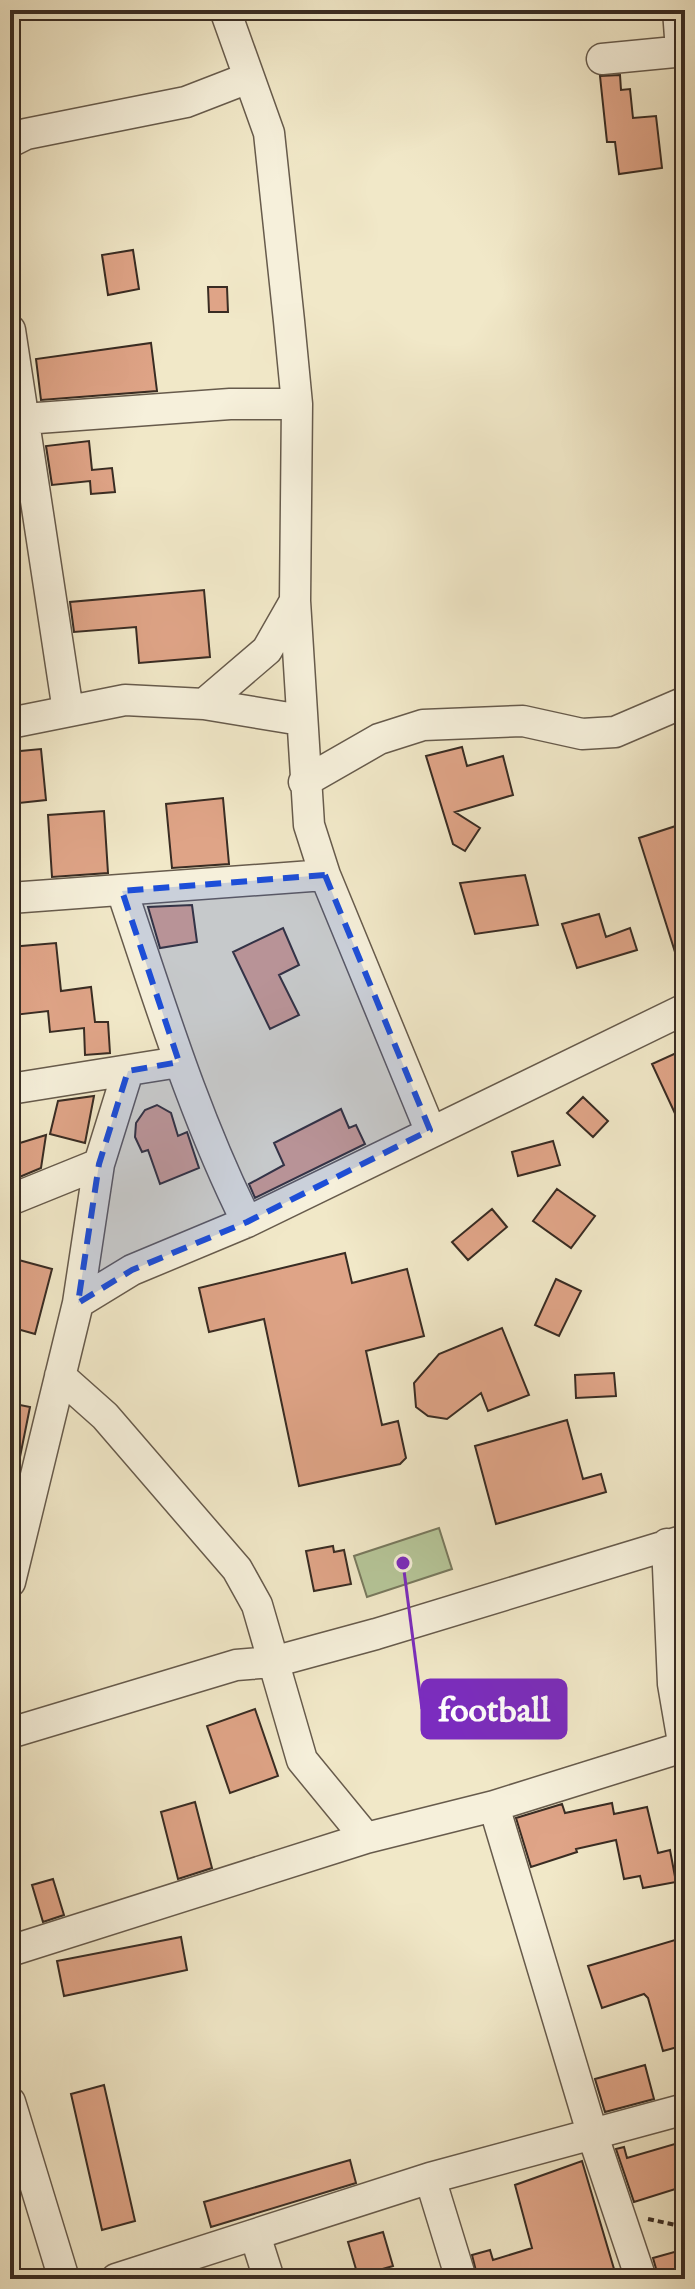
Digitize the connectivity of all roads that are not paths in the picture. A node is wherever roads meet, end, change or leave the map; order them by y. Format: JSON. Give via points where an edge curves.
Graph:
{"nodes":[{"id":1,"x":225,"y":10,"type":"edge"},
{"id":2,"x":678,"y":10,"type":"edge"},
{"id":3,"x":683,"y":51,"type":"edge"},
{"id":4,"x":602,"y":59,"type":"dead end"},
{"id":5,"x":248,"y":78,"type":"junction"},
{"id":6,"x":10,"y":142,"type":"edge"},
{"id":7,"x":10,"y":330,"type":"edge"},
{"id":8,"x":297,"y":404,"type":"junction"},
{"id":9,"x":18,"y":419,"type":"edge"},
{"id":10,"x":295,"y":601,"type":"junction"},
{"id":11,"x":685,"y":702,"type":"edge"},
{"id":12,"x":204,"y":704,"type":"junction"},
{"id":13,"x":68,"y":711,"type":"junction"},
{"id":14,"x":301,"y":720,"type":"junction"},
{"id":15,"x":10,"y":723,"type":"edge"},
{"id":16,"x":304,"y":782,"type":"junction"},
{"id":17,"x":325,"y":875,"type":"junction"},
{"id":18,"x":122,"y":891,"type":"junction"},
{"id":19,"x":10,"y":898,"type":"edge"},
{"id":20,"x":685,"y":1009,"type":"edge"},
{"id":21,"x":179,"y":1062,"type":"junction"},
{"id":22,"x":128,"y":1071,"type":"junction"},
{"id":23,"x":10,"y":1089,"type":"edge"},
{"id":24,"x":430,"y":1130,"type":"junction"},
{"id":25,"x":99,"y":1164,"type":"junction"},
{"id":26,"x":10,"y":1200,"type":"edge"},
{"id":27,"x":247,"y":1222,"type":"junction"},
{"id":28,"x":78,"y":1303,"type":"junction"},
{"id":29,"x":60,"y":1376,"type":"junction"},
{"id":30,"x":676,"y":1542,"type":"edge"},
{"id":31,"x":12,"y":1568,"type":"edge"},
{"id":32,"x":273,"y":1662,"type":"junction"},
{"id":33,"x":10,"y":1733,"type":"edge"},
{"id":34,"x":684,"y":1751,"type":"edge"},
{"id":35,"x":494,"y":1806,"type":"junction"},
{"id":36,"x":366,"y":1838,"type":"junction"},
{"id":37,"x":10,"y":1951,"type":"edge"},
{"id":38,"x":10,"y":2102,"type":"edge"},
{"id":39,"x":685,"y":2109,"type":"edge"},
{"id":40,"x":593,"y":2136,"type":"junction"},
{"id":41,"x":430,"y":2178,"type":"junction"},
{"id":42,"x":255,"y":2235,"type":"junction"},
{"id":43,"x":64,"y":2279,"type":"edge"},
{"id":44,"x":116,"y":2279,"type":"edge"},
{"id":45,"x":269,"y":2279,"type":"edge"},
{"id":46,"x":461,"y":2279,"type":"edge"},
{"id":47,"x":641,"y":2279,"type":"edge"}],
"edges":[{"from":1,"to":5,"type":"street"},
{"from":2,"to":3,"type":"street"},
{"from":3,"to":4,"type":"street"},
{"from":5,"to":6,"type":"street","via":[[186,102],[26,134]]},
{"from":5,"to":8,"type":"street","via":[[269,133]]},
{"from":7,"to":9,"type":"street"},
{"from":8,"to":9,"type":"street"},
{"from":8,"to":10,"type":"street"},
{"from":9,"to":13,"type":"street"},
{"from":10,"to":12,"type":"street","via":[[267,650]]},
{"from":10,"to":14,"type":"street"},
{"from":11,"to":16,"type":"street","via":[[615,732],[582,734],[523,721],[423,725],[379,739]]},
{"from":12,"to":13,"type":"street","via":[[125,700]]},
{"from":12,"to":14,"type":"street"},
{"from":13,"to":15,"type":"street"},
{"from":14,"to":16,"type":"street"},
{"from":16,"to":17,"type":"street","via":[[309,825]]},
{"from":17,"to":18,"type":"street"},
{"from":17,"to":24,"type":"street"},
{"from":18,"to":19,"type":"street"},
{"from":18,"to":21,"type":"street"},
{"from":20,"to":24,"type":"street"},
{"from":21,"to":22,"type":"street"},
{"from":21,"to":27,"type":"street","via":[[217,1162]]},
{"from":22,"to":23,"type":"street"},
{"from":22,"to":25,"type":"street"},
{"from":24,"to":27,"type":"street"},
{"from":25,"to":26,"type":"street"},
{"from":25,"to":28,"type":"street"},
{"from":27,"to":28,"type":"street","via":[[132,1270]]},
{"from":28,"to":29,"type":"street"},
{"from":29,"to":31,"type":"street"},
{"from":29,"to":32,"type":"street","via":[[105,1416],[237,1569],[257,1605]]},
{"from":30,"to":32,"type":"street"},
{"from":30,"to":34,"type":"street","via":[[671,1669]]},
{"from":32,"to":33,"type":"street","via":[[236,1665]]},
{"from":32,"to":36,"type":"street","via":[[302,1760]]},
{"from":34,"to":35,"type":"street"},
{"from":35,"to":36,"type":"street"},
{"from":35,"to":40,"type":"street"},
{"from":36,"to":37,"type":"street"},
{"from":38,"to":43,"type":"street"},
{"from":39,"to":40,"type":"street"},
{"from":40,"to":41,"type":"street"},
{"from":40,"to":47,"type":"street"},
{"from":41,"to":42,"type":"street"},
{"from":41,"to":46,"type":"street"},
{"from":42,"to":44,"type":"street"},
{"from":42,"to":45,"type":"street"}]}
